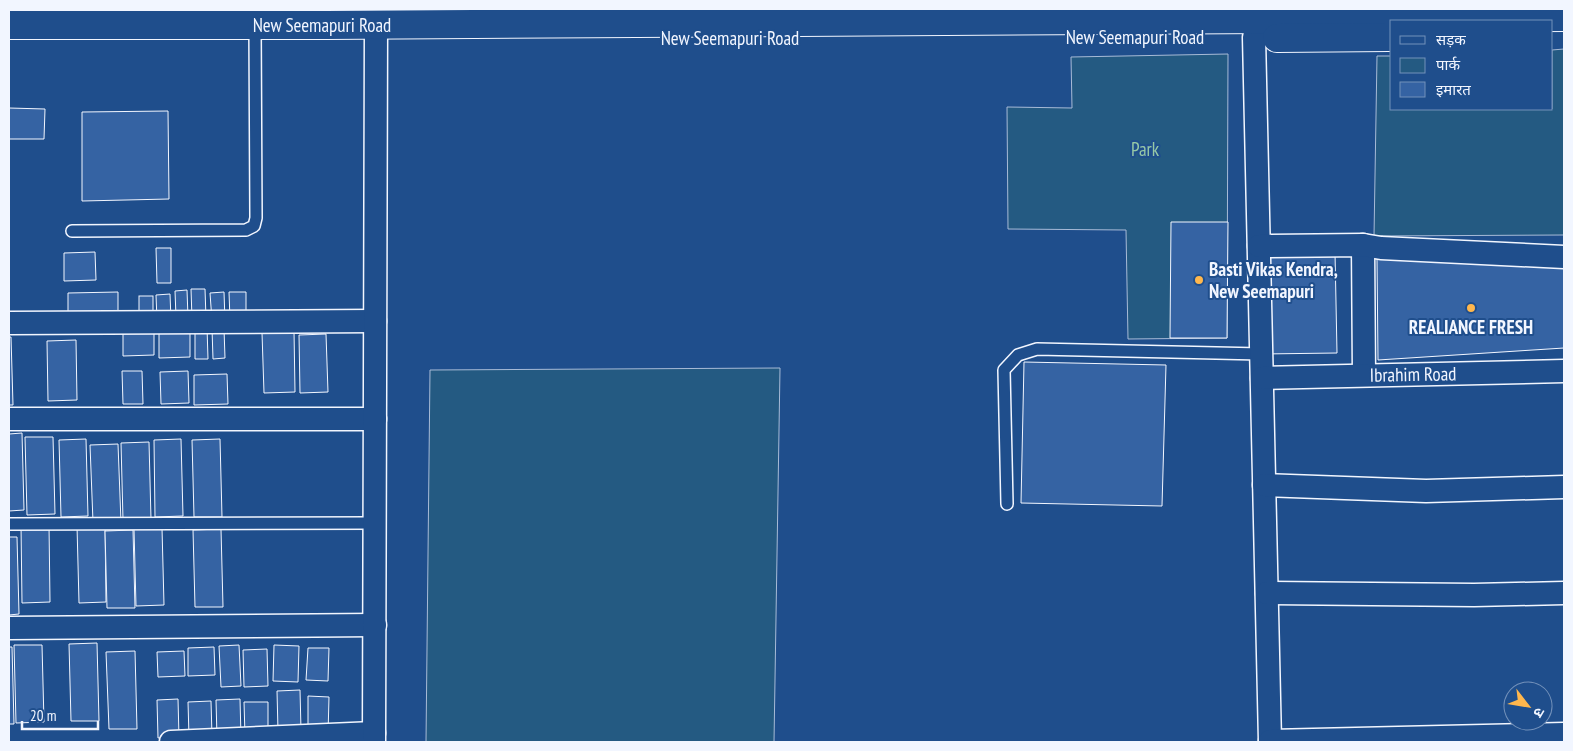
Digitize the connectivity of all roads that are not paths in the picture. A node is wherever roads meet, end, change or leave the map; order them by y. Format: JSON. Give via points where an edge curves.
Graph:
{"nodes":[{"id":1,"x":637,"y":16,"type":"edge"},
{"id":2,"x":326,"y":17,"type":"edge"},
{"id":3,"x":1564,"y":17,"type":"edge"},
{"id":4,"x":1443,"y":20,"type":"edge"},
{"id":5,"x":1390,"y":21,"type":"edge"},
{"id":6,"x":1362,"y":22,"type":"edge"},
{"id":7,"x":9,"y":25,"type":"edge"},
{"id":8,"x":376,"y":30,"type":"junction"},
{"id":9,"x":255,"y":33,"type":"junction"},
{"id":10,"x":1390,"y":36,"type":"edge"},
{"id":11,"x":1254,"y":37,"type":"junction"},
{"id":12,"x":9,"y":42,"type":"edge"},
{"id":13,"x":72,"y":231,"type":"dead end"},
{"id":14,"x":1363,"y":245,"type":"junction"},
{"id":15,"x":1259,"y":246,"type":"junction"},
{"id":16,"x":1564,"y":257,"type":"edge"},
{"id":17,"x":375,"y":321,"type":"junction"},
{"id":18,"x":9,"y":323,"type":"edge"},
{"id":19,"x":1261,"y":354,"type":"junction"},
{"id":20,"x":1564,"y":371,"type":"edge"},
{"id":21,"x":1364,"y":375,"type":"junction"},
{"id":22,"x":1262,"y":378,"type":"junction"},
{"id":23,"x":9,"y":419,"type":"edge"},
{"id":24,"x":375,"y":419,"type":"junction"},
{"id":25,"x":1264,"y":484,"type":"junction"},
{"id":26,"x":1564,"y":487,"type":"edge"},
{"id":27,"x":1007,"y":504,"type":"dead end"},
{"id":28,"x":375,"y":523,"type":"junction"},
{"id":29,"x":9,"y":524,"type":"edge"},
{"id":30,"x":1267,"y":593,"type":"junction"},
{"id":31,"x":1564,"y":593,"type":"edge"},
{"id":32,"x":375,"y":625,"type":"junction"},
{"id":33,"x":9,"y":628,"type":"edge"},
{"id":34,"x":1564,"y":734,"type":"edge"},
{"id":35,"x":374,"y":738,"type":"edge"},
{"id":36,"x":1270,"y":741,"type":"edge"},
{"id":37,"x":171,"y":742,"type":"edge"}],
"edges":[{"from":1,"to":6,"type":"main road","name":"New Seemapuri Road"},
{"from":1,"to":8,"type":"main road","name":"New Seemapuri Road"},
{"from":2,"to":8,"type":"main road","name":"New Seemapuri Road"},
{"from":2,"to":9,"type":"main road","name":"New Seemapuri Road"},
{"from":3,"to":4,"type":"main road","name":"New Seemapuri Road"},
{"from":5,"to":6,"type":"main road","name":"New Seemapuri Road"},
{"from":6,"to":10,"type":"main road","name":"New Seemapuri Road"},
{"from":6,"to":11,"type":"main road","name":"New Seemapuri Road"},
{"from":7,"to":9,"type":"main road","name":"New Seemapuri Road"},
{"from":8,"to":9,"type":"main road","name":"New Seemapuri Road"},
{"from":8,"to":11,"type":"main road","name":"New Seemapuri Road","via":[[448,39]]},
{"from":8,"to":17,"type":"street"},
{"from":9,"to":12,"type":"main road","name":"New Seemapuri Road"},
{"from":9,"to":13,"type":"lane","via":[[254,226],[246,230]]},
{"from":11,"to":15,"type":"street"},
{"from":14,"to":15,"type":"street"},
{"from":14,"to":16,"type":"street"},
{"from":14,"to":21,"type":"street"},
{"from":15,"to":19,"type":"street"},
{"from":17,"to":18,"type":"street"},
{"from":17,"to":24,"type":"street"},
{"from":19,"to":22,"type":"street"},
{"from":19,"to":27,"type":"lane","via":[[1037,349],[1018,355],[1004,370]]},
{"from":20,"to":21,"type":"street","name":"Ibrahim Road"},
{"from":21,"to":22,"type":"street","name":"Ibrahim Road"},
{"from":22,"to":25,"type":"street"},
{"from":23,"to":24,"type":"street"},
{"from":24,"to":28,"type":"street"},
{"from":25,"to":26,"type":"street","via":[[1426,491]]},
{"from":25,"to":30,"type":"street"},
{"from":28,"to":29,"type":"lane"},
{"from":28,"to":32,"type":"street"},
{"from":30,"to":31,"type":"street"},
{"from":30,"to":36,"type":"street"},
{"from":32,"to":33,"type":"street"},
{"from":32,"to":35,"type":"street"},
{"from":34,"to":36,"type":"street"},
{"from":35,"to":37,"type":"street"}]}
